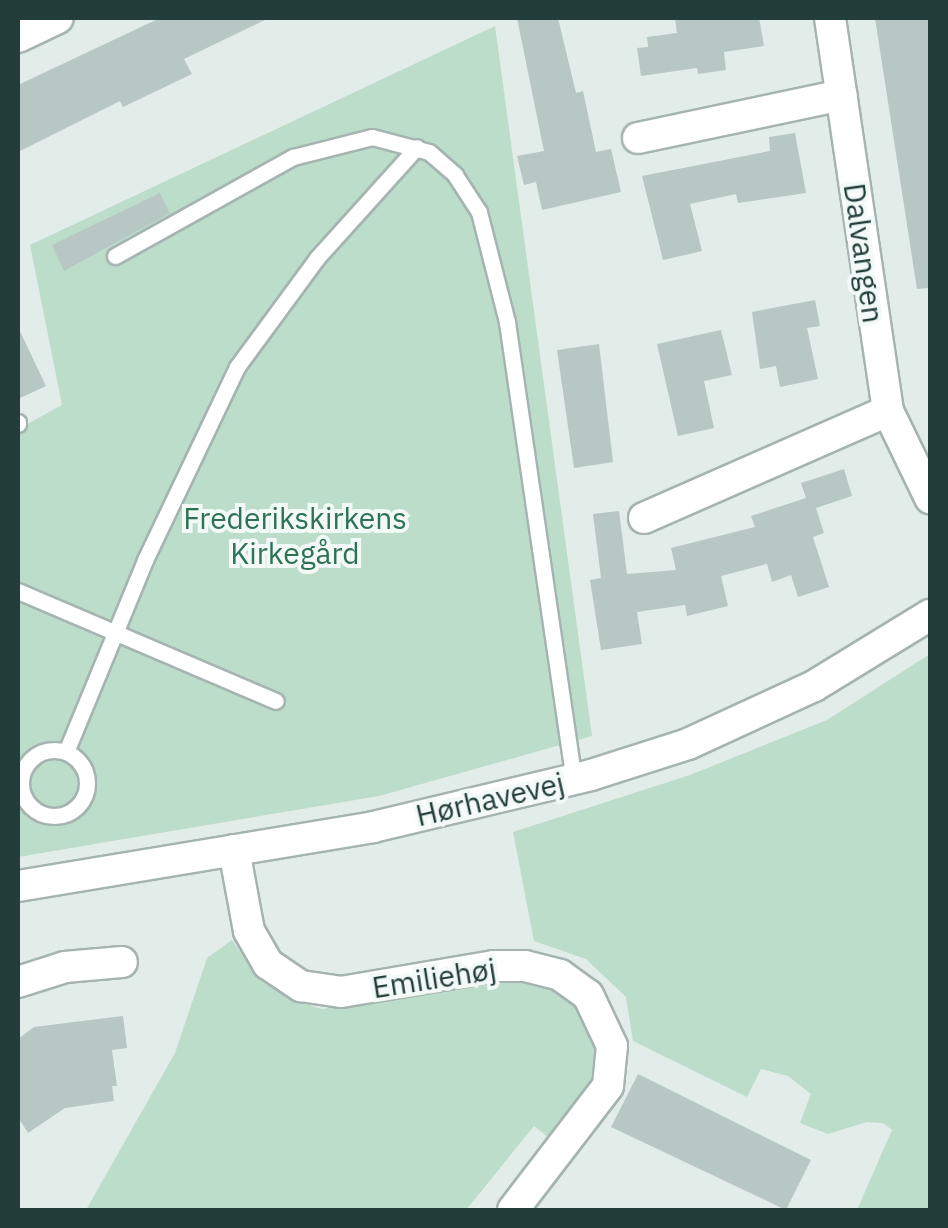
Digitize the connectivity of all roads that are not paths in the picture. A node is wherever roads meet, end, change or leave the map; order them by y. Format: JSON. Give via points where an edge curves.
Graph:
{"nodes":[{"id":1,"x":58,"y":18,"type":"edge"},
{"id":2,"x":830,"y":18,"type":"edge"},
{"id":3,"x":18,"y":37,"type":"edge"},
{"id":4,"x":842,"y":95,"type":"junction"},
{"id":5,"x":638,"y":138,"type":"dead end"},
{"id":6,"x":418,"y":148,"type":"junction"},
{"id":7,"x":115,"y":256,"type":"dead end"},
{"id":8,"x":888,"y":411,"type":"junction"},
{"id":9,"x":930,"y":498,"type":"edge"},
{"id":10,"x":644,"y":518,"type":"dead end"},
{"id":11,"x":18,"y":591,"type":"edge"},
{"id":12,"x":930,"y":615,"type":"edge"},
{"id":13,"x":116,"y":631,"type":"junction"},
{"id":14,"x":276,"y":701,"type":"dead end"},
{"id":15,"x":66,"y":752,"type":"junction"},
{"id":16,"x":574,"y":780,"type":"junction"},
{"id":17,"x":22,"y":806,"type":"edge"},
{"id":18,"x":234,"y":850,"type":"junction"},
{"id":19,"x":18,"y":886,"type":"edge"},
{"id":20,"x":122,"y":962,"type":"dead end"},
{"id":21,"x":18,"y":982,"type":"edge"},
{"id":22,"x":514,"y":1210,"type":"edge"}],
"edges":[{"from":1,"to":3,"type":"street"},
{"from":2,"to":4,"type":"street","name":"Dalvangen"},
{"from":4,"to":5,"type":"street"},
{"from":4,"to":8,"type":"street","name":"Dalvangen"},
{"from":6,"to":7,"type":"lane","via":[[372,137],[293,157]]},
{"from":6,"to":13,"type":"lane","via":[[317,258],[237,368]]},
{"from":6,"to":16,"type":"lane","via":[[454,175],[479,212],[490,248],[508,322]]},
{"from":8,"to":9,"type":"street","name":"Dalvangen"},
{"from":8,"to":10,"type":"street"},
{"from":11,"to":13,"type":"lane"},
{"from":12,"to":16,"type":"street","name":"Hørhavevej","via":[[814,686],[688,744]]},
{"from":13,"to":14,"type":"lane"},
{"from":13,"to":15,"type":"lane"},
{"from":15,"to":17,"type":"lane","via":[[47,750],[30,760]]},
{"from":15,"to":17,"type":"lane","via":[[86,774],[79,804],[60,816]]},
{"from":16,"to":18,"type":"street","name":"Hørhavevej"},
{"from":18,"to":19,"type":"street","name":"Hørhavevej"},
{"from":18,"to":22,"type":"street","name":"Emiliehøj","via":[[249,931],[268,964],[301,986],[341,992],[525,966],[560,976],[588,995],[612,1046],[608,1086]]},
{"from":20,"to":21,"type":"street","via":[[65,967]]}]}
